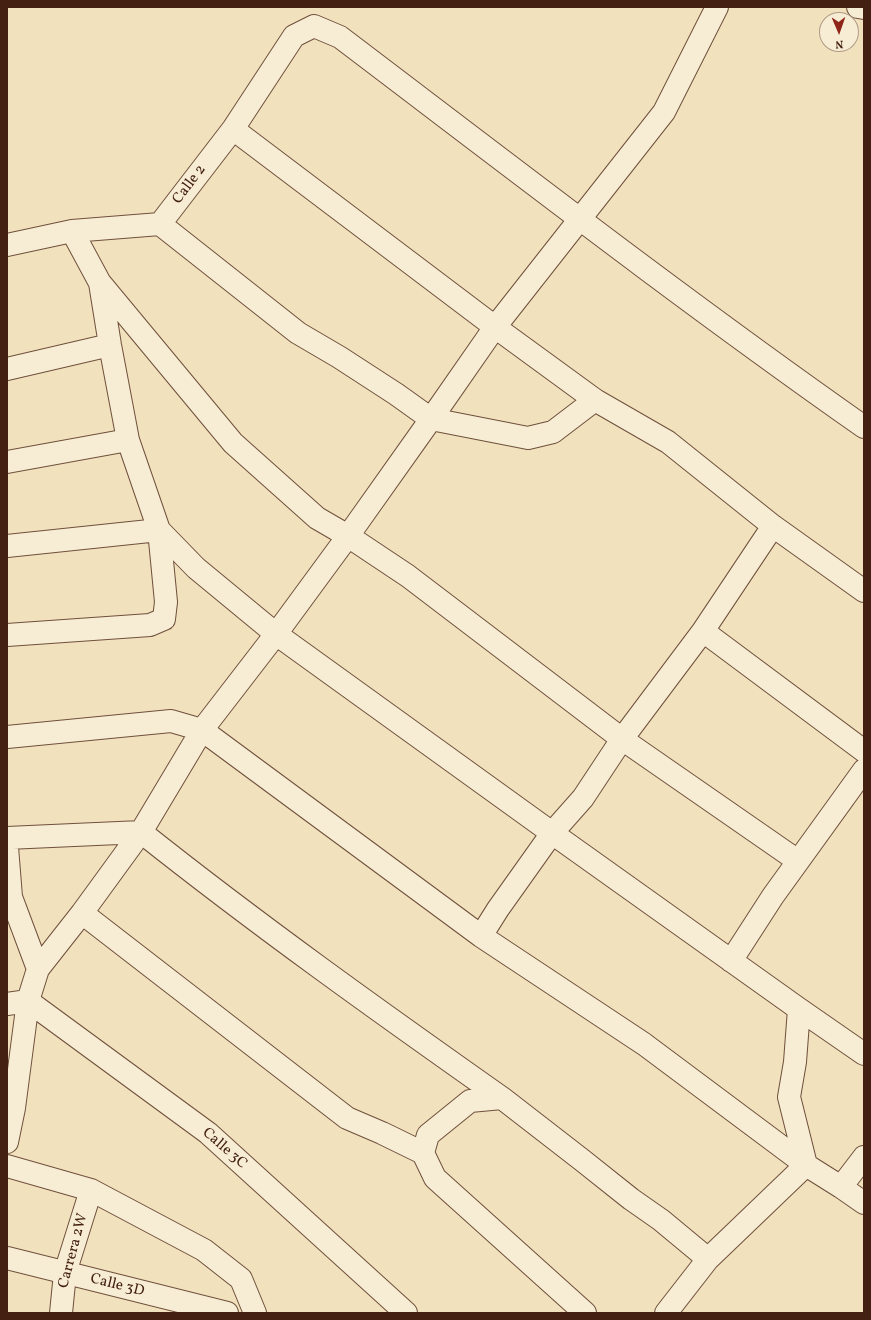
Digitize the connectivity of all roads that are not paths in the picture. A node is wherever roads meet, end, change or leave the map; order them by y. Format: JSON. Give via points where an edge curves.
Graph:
{"nodes":[{"id":1,"x":717,"y":7,"type":"edge"},
{"id":2,"x":858,"y":7,"type":"edge"},
{"id":3,"x":864,"y":8,"type":"edge"},
{"id":4,"x":233,"y":129,"type":"junction"},
{"id":5,"x":580,"y":219,"type":"junction"},
{"id":6,"x":160,"y":224,"type":"junction"},
{"id":7,"x":72,"y":231,"type":"junction"},
{"id":8,"x":7,"y":245,"type":"edge"},
{"id":9,"x":100,"y":283,"type":"junction"},
{"id":10,"x":495,"y":327,"type":"junction"},
{"id":11,"x":110,"y":345,"type":"junction"},
{"id":12,"x":7,"y":369,"type":"edge"},
{"id":13,"x":595,"y":400,"type":"junction"},
{"id":14,"x":431,"y":419,"type":"junction"},
{"id":15,"x":864,"y":427,"type":"edge"},
{"id":16,"x":128,"y":440,"type":"junction"},
{"id":17,"x":7,"y":462,"type":"edge"},
{"id":18,"x":773,"y":526,"type":"junction"},
{"id":19,"x":160,"y":530,"type":"junction"},
{"id":20,"x":348,"y":536,"type":"junction"},
{"id":21,"x":7,"y":546,"type":"edge"},
{"id":22,"x":864,"y":591,"type":"edge"},
{"id":23,"x":703,"y":631,"type":"junction"},
{"id":24,"x":276,"y":634,"type":"junction"},
{"id":25,"x":7,"y":635,"type":"edge"},
{"id":26,"x":202,"y":730,"type":"junction"},
{"id":27,"x":7,"y":737,"type":"edge"},
{"id":28,"x":622,"y":738,"type":"junction"},
{"id":29,"x":864,"y":751,"type":"edge"},
{"id":30,"x":864,"y":770,"type":"edge"},
{"id":31,"x":141,"y":832,"type":"junction"},
{"id":32,"x":552,"y":834,"type":"junction"},
{"id":33,"x":7,"y":838,"type":"edge"},
{"id":34,"x":7,"y":847,"type":"edge"},
{"id":35,"x":798,"y":861,"type":"junction"},
{"id":36,"x":9,"y":897,"type":"edge"},
{"id":37,"x":82,"y":913,"type":"junction"},
{"id":38,"x":25,"y":933,"type":"junction"},
{"id":39,"x":65,"y":934,"type":"junction"},
{"id":40,"x":481,"y":936,"type":"junction"},
{"id":41,"x":731,"y":961,"type":"junction"},
{"id":42,"x":38,"y":968,"type":"junction"},
{"id":43,"x":18,"y":1003,"type":"edge"},
{"id":44,"x":799,"y":1009,"type":"junction"},
{"id":45,"x":864,"y":1054,"type":"edge"},
{"id":46,"x":502,"y":1098,"type":"junction"},
{"id":47,"x":7,"y":1142,"type":"edge"},
{"id":48,"x":422,"y":1153,"type":"junction"},
{"id":49,"x":864,"y":1157,"type":"edge"},
{"id":50,"x":806,"y":1165,"type":"junction"},
{"id":51,"x":7,"y":1166,"type":"edge"},
{"id":52,"x":841,"y":1186,"type":"junction"},
{"id":53,"x":91,"y":1190,"type":"junction"},
{"id":54,"x":864,"y":1203,"type":"edge"},
{"id":55,"x":7,"y":1258,"type":"edge"},
{"id":56,"x":708,"y":1259,"type":"junction"},
{"id":57,"x":65,"y":1273,"type":"junction"},
{"id":58,"x":61,"y":1313,"type":"edge"},
{"id":59,"x":227,"y":1313,"type":"edge"},
{"id":60,"x":255,"y":1313,"type":"edge"},
{"id":61,"x":406,"y":1313,"type":"edge"},
{"id":62,"x":584,"y":1313,"type":"edge"},
{"id":63,"x":666,"y":1313,"type":"edge"}],
"edges":[{"from":1,"to":5,"type":"street","via":[[664,112]]},
{"from":2,"to":3,"type":"street"},
{"from":4,"to":5,"type":"street","name":"Calle 2","via":[[294,36],[314,26],[340,37]]},
{"from":4,"to":6,"type":"street","name":"Calle 2"},
{"from":4,"to":10,"type":"street"},
{"from":5,"to":10,"type":"street"},
{"from":5,"to":15,"type":"street"},
{"from":6,"to":7,"type":"street"},
{"from":6,"to":14,"type":"street","via":[[298,333],[340,357]]},
{"from":7,"to":8,"type":"street"},
{"from":7,"to":9,"type":"street"},
{"from":9,"to":11,"type":"street"},
{"from":9,"to":20,"type":"street","via":[[233,443],[317,518]]},
{"from":10,"to":13,"type":"street"},
{"from":10,"to":14,"type":"street"},
{"from":11,"to":12,"type":"street"},
{"from":11,"to":16,"type":"street"},
{"from":13,"to":14,"type":"street","via":[[553,432],[528,438]]},
{"from":13,"to":18,"type":"street","via":[[668,442]]},
{"from":14,"to":20,"type":"street"},
{"from":16,"to":17,"type":"street"},
{"from":16,"to":19,"type":"street"},
{"from":18,"to":22,"type":"street"},
{"from":18,"to":23,"type":"street"},
{"from":19,"to":21,"type":"street"},
{"from":19,"to":24,"type":"street","via":[[196,568]]},
{"from":19,"to":25,"type":"street","via":[[166,602],[164,619],[150,625]]},
{"from":20,"to":24,"type":"street"},
{"from":20,"to":28,"type":"street","via":[[408,576]]},
{"from":23,"to":28,"type":"street"},
{"from":23,"to":29,"type":"street"},
{"from":24,"to":26,"type":"street"},
{"from":24,"to":32,"type":"street"},
{"from":26,"to":27,"type":"street","via":[[171,721]]},
{"from":26,"to":31,"type":"street"},
{"from":26,"to":40,"type":"street"},
{"from":28,"to":32,"type":"street","via":[[583,798]]},
{"from":28,"to":35,"type":"street"},
{"from":30,"to":35,"type":"street"},
{"from":31,"to":33,"type":"street"},
{"from":31,"to":37,"type":"street"},
{"from":31,"to":46,"type":"street","via":[[242,910]]},
{"from":32,"to":40,"type":"street"},
{"from":32,"to":41,"type":"street"},
{"from":34,"to":36,"type":"street"},
{"from":35,"to":41,"type":"street"},
{"from":36,"to":38,"type":"street"},
{"from":37,"to":39,"type":"street"},
{"from":37,"to":48,"type":"street","via":[[347,1118]]},
{"from":38,"to":39,"type":"street"},
{"from":38,"to":42,"type":"street"},
{"from":39,"to":42,"type":"street"},
{"from":40,"to":50,"type":"street","via":[[644,1044]]},
{"from":41,"to":44,"type":"street"},
{"from":42,"to":43,"type":"street"},
{"from":43,"to":47,"type":"street","via":[[14,1108]]},
{"from":43,"to":61,"type":"street","name":"Calle 3C","via":[[208,1133]]},
{"from":44,"to":45,"type":"street"},
{"from":44,"to":50,"type":"street","via":[[795,1062],[789,1097]]},
{"from":46,"to":48,"type":"street","via":[[470,1101],[428,1135]]},
{"from":46,"to":56,"type":"street"},
{"from":48,"to":62,"type":"street","via":[[435,1178]]},
{"from":49,"to":52,"type":"street"},
{"from":50,"to":52,"type":"street"},
{"from":50,"to":56,"type":"street"},
{"from":51,"to":53,"type":"street"},
{"from":52,"to":54,"type":"street"},
{"from":53,"to":57,"type":"street","name":"Carrera 2W"},
{"from":53,"to":60,"type":"street","via":[[204,1250],[241,1278]]},
{"from":55,"to":57,"type":"street","name":"Calle 3D"},
{"from":56,"to":63,"type":"street"},
{"from":57,"to":58,"type":"street","name":"Carrera 2W"},
{"from":57,"to":59,"type":"street","name":"Calle 3D"}]}
